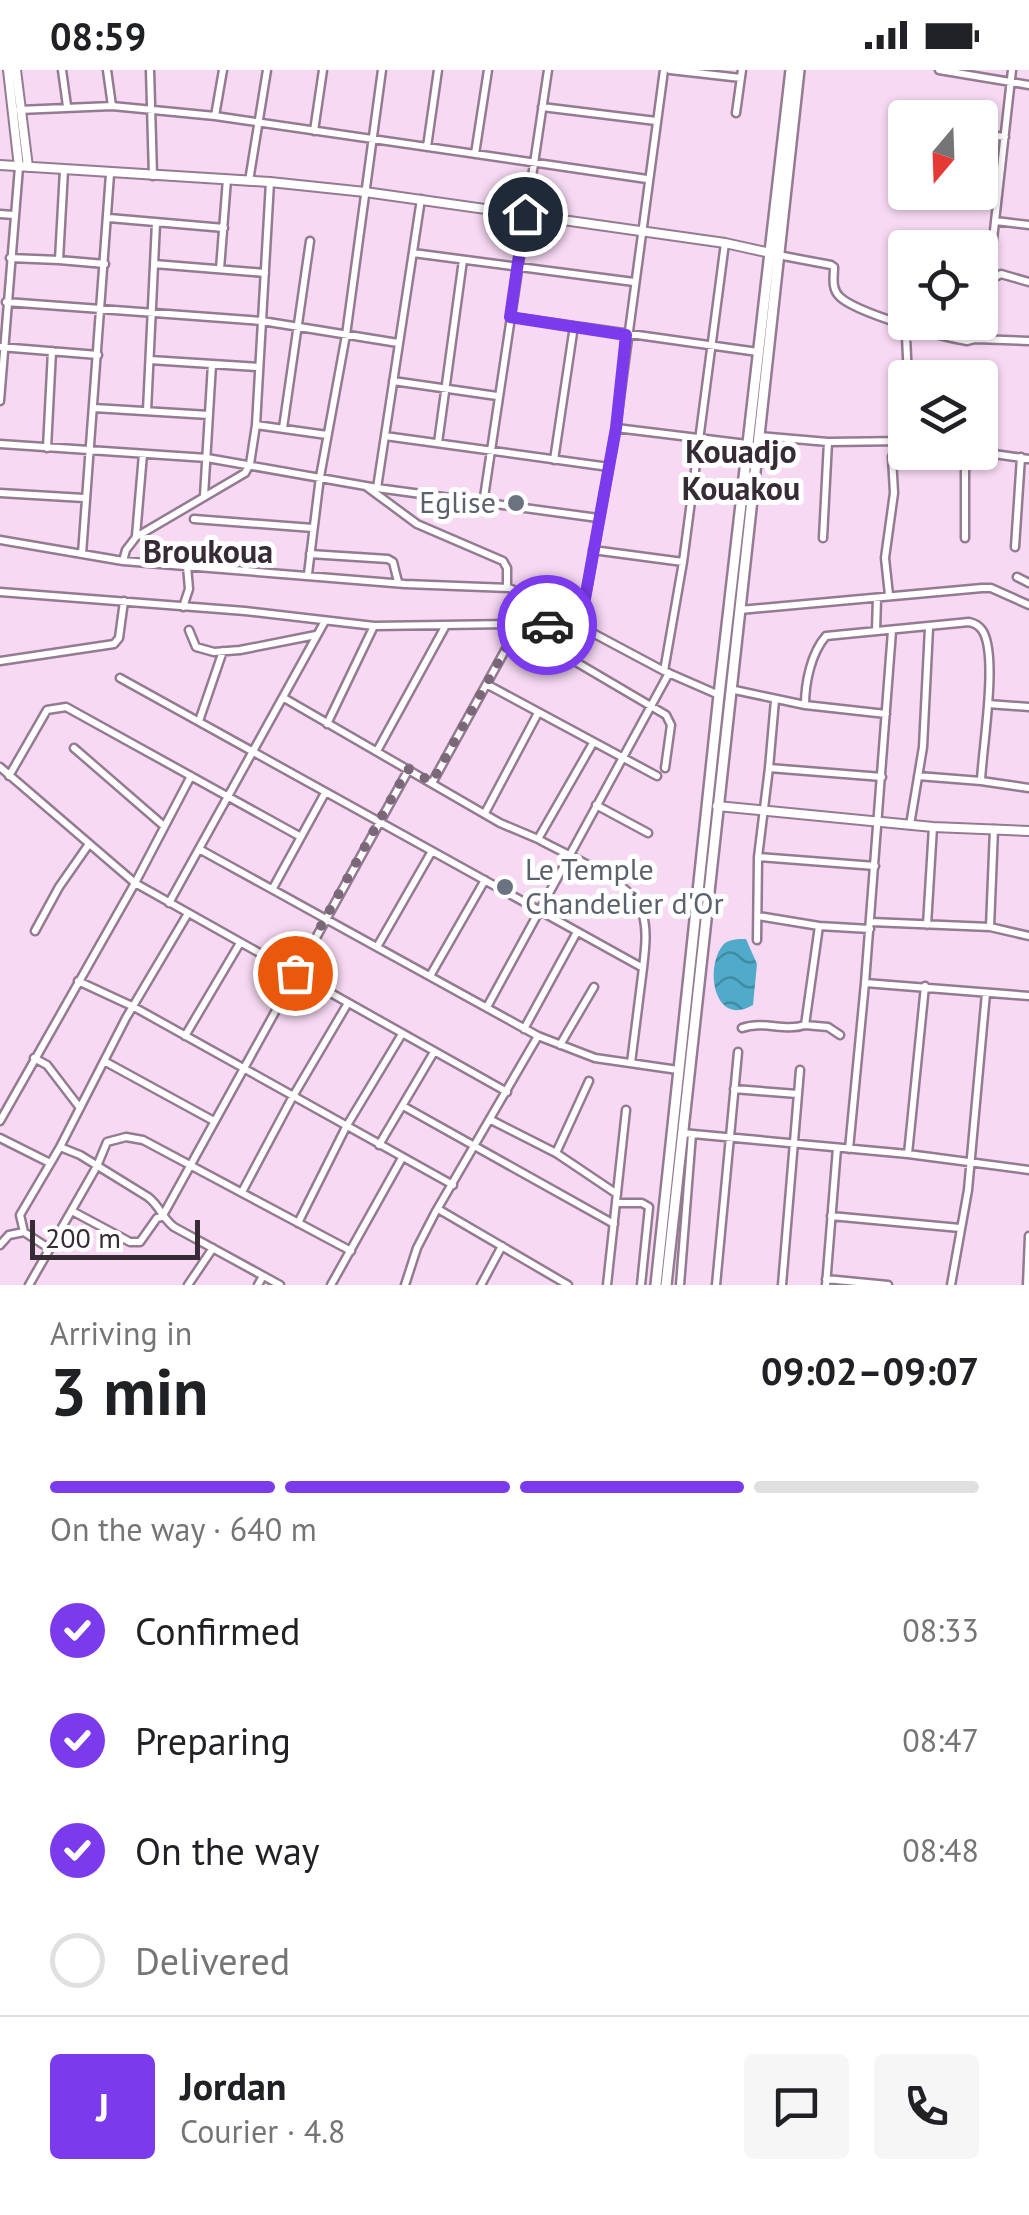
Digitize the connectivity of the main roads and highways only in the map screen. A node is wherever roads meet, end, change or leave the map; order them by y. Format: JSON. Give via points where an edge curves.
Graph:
{"nodes":[{"id":1,"x":791,"y":70,"type":"edge"},
{"id":2,"x":798,"y":70,"type":"edge"},
{"id":3,"x":773,"y":253,"type":"junction"},
{"id":4,"x":656,"y":1285,"type":"edge"},
{"id":5,"x":666,"y":1285,"type":"edge"}],
"edges":[{"from":1,"to":3,"type":"main road"},
{"from":2,"to":3,"type":"main road"},
{"from":3,"to":4,"type":"main road"},
{"from":3,"to":5,"type":"main road","via":[[687,1133]]}]}
